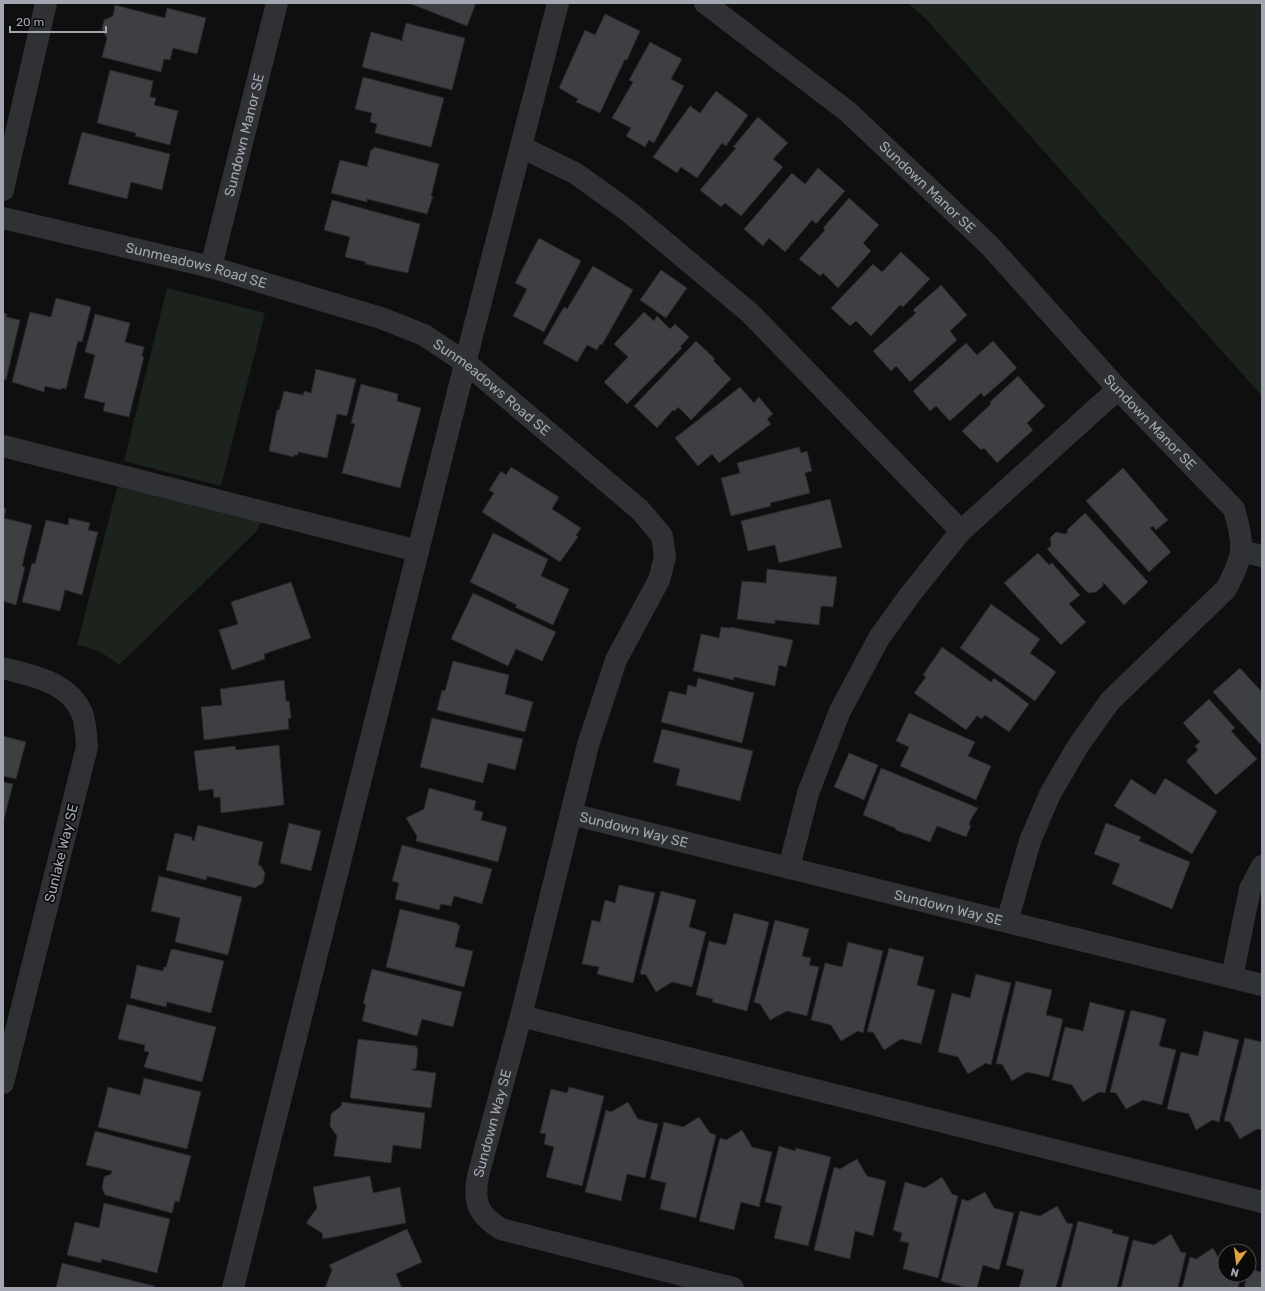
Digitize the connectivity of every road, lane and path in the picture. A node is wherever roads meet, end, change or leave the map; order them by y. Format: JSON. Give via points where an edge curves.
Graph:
{"nodes":[{"id":1,"x":46,"y":3,"type":"edge"},
{"id":2,"x":277,"y":3,"type":"edge"},
{"id":3,"x":558,"y":3,"type":"edge"},
{"id":4,"x":706,"y":3,"type":"edge"},
{"id":5,"x":521,"y":147,"type":"junction"},
{"id":6,"x":3,"y":190,"type":"edge"},
{"id":7,"x":3,"y":218,"type":"edge"},
{"id":8,"x":211,"y":267,"type":"junction"},
{"id":9,"x":466,"y":363,"type":"junction"},
{"id":10,"x":1118,"y":388,"type":"junction"},
{"id":11,"x":3,"y":446,"type":"edge"},
{"id":12,"x":961,"y":531,"type":"junction"},
{"id":13,"x":418,"y":551,"type":"junction"},
{"id":14,"x":1252,"y":554,"type":"edge"},
{"id":15,"x":3,"y":668,"type":"edge"},
{"id":16,"x":571,"y":814,"type":"junction"},
{"id":17,"x":1262,"y":866,"type":"edge"},
{"id":18,"x":789,"y":868,"type":"junction"},
{"id":19,"x":1007,"y":922,"type":"junction"},
{"id":20,"x":1232,"y":977,"type":"junction"},
{"id":21,"x":1262,"y":985,"type":"edge"},
{"id":22,"x":521,"y":1016,"type":"junction"},
{"id":23,"x":3,"y":1083,"type":"edge"},
{"id":24,"x":1262,"y":1202,"type":"edge"},
{"id":25,"x":233,"y":1288,"type":"edge"},
{"id":26,"x":733,"y":1288,"type":"edge"}],
"edges":[{"from":1,"to":6,"type":"street"},
{"from":2,"to":8,"type":"street","name":"Sundown Manor SE"},
{"from":3,"to":5,"type":"street"},
{"from":4,"to":10,"type":"street","name":"Sundown Manor SE","via":[[847,111],[990,246]]},
{"from":5,"to":9,"type":"street"},
{"from":5,"to":12,"type":"street","via":[[575,174],[628,211],[750,313]]},
{"from":7,"to":8,"type":"street","name":"Sunmeadows Road SE"},
{"from":8,"to":9,"type":"street","name":"Sunmeadows Road SE","via":[[381,318],[424,335]]},
{"from":9,"to":13,"type":"street"},
{"from":9,"to":16,"type":"street","name":"Sunmeadows Road SE","via":[[640,510],[662,536],[665,558],[659,580],[616,660],[588,744]]},
{"from":10,"to":12,"type":"street"},
{"from":10,"to":14,"type":"street","name":"Sundown Manor SE","via":[[1234,509],[1241,533]]},
{"from":11,"to":13,"type":"street"},
{"from":12,"to":18,"type":"street","via":[[879,638],[840,711],[808,793]]},
{"from":13,"to":25,"type":"street"},
{"from":14,"to":19,"type":"street","name":"Sundown Manor SE","via":[[1236,570],[1226,590],[1110,701],[1078,746],[1050,794],[1030,841]]},
{"from":15,"to":23,"type":"street","name":"Sunlake Way SE","via":[[45,679],[61,688],[82,713],[87,747]]},
{"from":16,"to":18,"type":"street","name":"Sundown Way SE"},
{"from":16,"to":22,"type":"street","name":"Sundown Way SE"},
{"from":17,"to":20,"type":"street","via":[[1250,889]]},
{"from":18,"to":19,"type":"street","name":"Sundown Way SE"},
{"from":19,"to":20,"type":"street","name":"Sundown Way SE"},
{"from":20,"to":21,"type":"street","name":"Sundown Way SE"},
{"from":22,"to":24,"type":"street"},
{"from":22,"to":26,"type":"street","name":"Sundown Way SE","via":[[475,1191],[477,1205],[482,1214],[501,1229]]}]}
